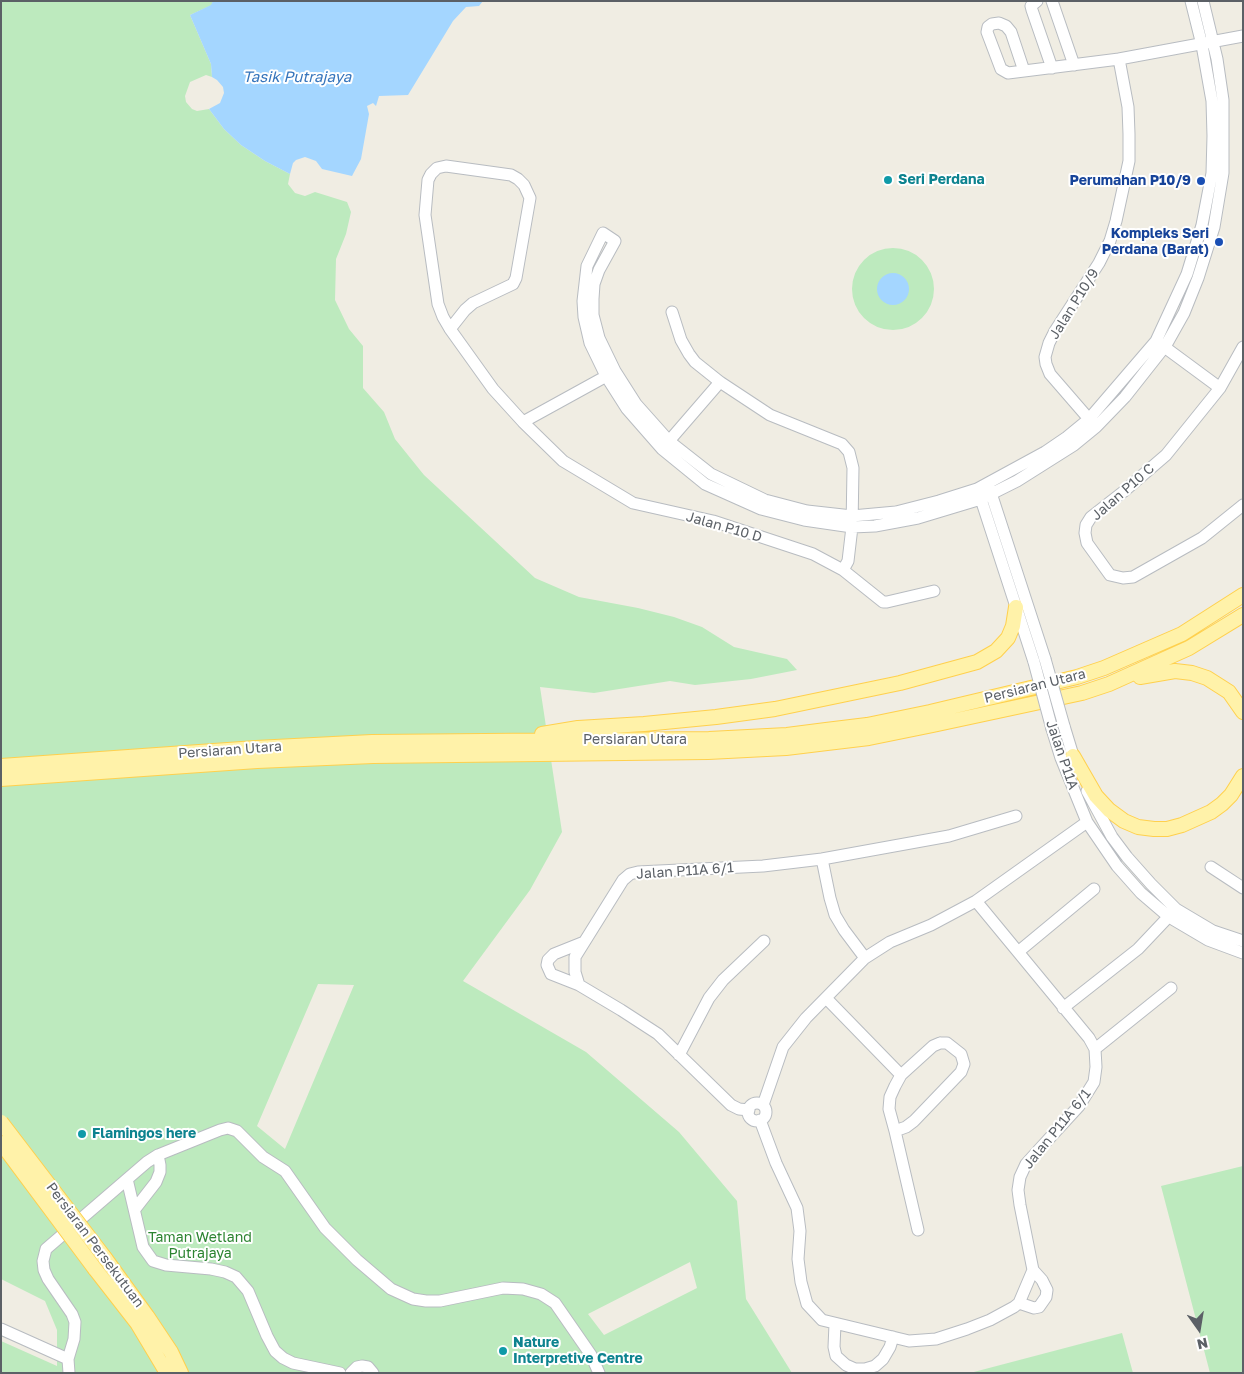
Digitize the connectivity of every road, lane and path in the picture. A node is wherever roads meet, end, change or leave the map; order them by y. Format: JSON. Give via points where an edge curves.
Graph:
{"nodes":[{"id":1,"x":1037,"y":1,"type":"edge"},
{"id":2,"x":1052,"y":1,"type":"edge"},
{"id":3,"x":1191,"y":1,"type":"edge"},
{"id":4,"x":1202,"y":1,"type":"edge"},
{"id":5,"x":1243,"y":36,"type":"edge"},
{"id":6,"x":1208,"y":44,"type":"junction"},
{"id":7,"x":1119,"y":59,"type":"junction"},
{"id":8,"x":1074,"y":65,"type":"junction"},
{"id":9,"x":1052,"y":68,"type":"junction"},
{"id":10,"x":1024,"y":71,"type":"dead end"},
{"id":11,"x":672,"y":312,"type":"dead end"},
{"id":12,"x":450,"y":329,"type":"junction"},
{"id":13,"x":1160,"y":344,"type":"junction"},
{"id":14,"x":1243,"y":347,"type":"edge"},
{"id":15,"x":611,"y":374,"type":"junction"},
{"id":16,"x":720,"y":382,"type":"junction"},
{"id":17,"x":1220,"y":388,"type":"junction"},
{"id":18,"x":1089,"y":419,"type":"junction"},
{"id":19,"x":523,"y":422,"type":"junction"},
{"id":20,"x":669,"y":441,"type":"junction"},
{"id":21,"x":990,"y":489,"type":"junction"},
{"id":22,"x":979,"y":494,"type":"junction"},
{"id":23,"x":1243,"y":505,"type":"edge"},
{"id":24,"x":852,"y":521,"type":"junction"},
{"id":25,"x":843,"y":570,"type":"junction"},
{"id":26,"x":934,"y":591,"type":"dead end"},
{"id":27,"x":1243,"y":595,"type":"edge"},
{"id":28,"x":1016,"y":607,"type":"junction"},
{"id":29,"x":1243,"y":615,"type":"edge"},
{"id":30,"x":1040,"y":661,"type":"junction"},
{"id":31,"x":1109,"y":684,"type":"junction"},
{"id":32,"x":1243,"y":712,"type":"edge"},
{"id":33,"x":507,"y":741,"type":"junction"},
{"id":34,"x":257,"y":755,"type":"junction"},
{"id":35,"x":1073,"y":756,"type":"junction"},
{"id":36,"x":1,"y":766,"type":"edge"},
{"id":37,"x":1243,"y":776,"type":"edge"},
{"id":38,"x":1,"y":779,"type":"edge"},
{"id":39,"x":1016,"y":816,"type":"dead end"},
{"id":40,"x":1087,"y":822,"type":"junction"},
{"id":41,"x":822,"y":859,"type":"junction"},
{"id":42,"x":1211,"y":866,"type":"dead end"},
{"id":43,"x":1243,"y":888,"type":"edge"},
{"id":44,"x":1094,"y":889,"type":"dead end"},
{"id":45,"x":976,"y":901,"type":"junction"},
{"id":46,"x":1173,"y":913,"type":"junction"},
{"id":47,"x":764,"y":941,"type":"dead end"},
{"id":48,"x":1243,"y":941,"type":"edge"},
{"id":49,"x":584,"y":942,"type":"junction"},
{"id":50,"x":1018,"y":952,"type":"junction"},
{"id":51,"x":1243,"y":953,"type":"edge"},
{"id":52,"x":865,"y":958,"type":"junction"},
{"id":53,"x":579,"y":985,"type":"junction"},
{"id":54,"x":1170,"y":988,"type":"dead end"},
{"id":55,"x":826,"y":998,"type":"junction"},
{"id":56,"x":1064,"y":1008,"type":"junction"},
{"id":57,"x":1095,"y":1048,"type":"junction"},
{"id":58,"x":679,"y":1056,"type":"junction"},
{"id":59,"x":901,"y":1075,"type":"junction"},
{"id":60,"x":763,"y":1105,"type":"junction"},
{"id":61,"x":748,"y":1110,"type":"junction"},
{"id":62,"x":760,"y":1120,"type":"junction"},
{"id":63,"x":1,"y":1122,"type":"edge"},
{"id":64,"x":896,"y":1131,"type":"junction"},
{"id":65,"x":1,"y":1143,"type":"edge"},
{"id":66,"x":158,"y":1155,"type":"junction"},
{"id":67,"x":128,"y":1179,"type":"junction"},
{"id":68,"x":134,"y":1209,"type":"junction"},
{"id":69,"x":918,"y":1230,"type":"dead end"},
{"id":70,"x":1033,"y":1270,"type":"junction"},
{"id":71,"x":1019,"y":1303,"type":"junction"},
{"id":72,"x":835,"y":1324,"type":"junction"},
{"id":73,"x":1,"y":1329,"type":"edge"},
{"id":74,"x":893,"y":1337,"type":"junction"},
{"id":75,"x":68,"y":1359,"type":"junction"},
{"id":76,"x":69,"y":1373,"type":"edge"},
{"id":77,"x":167,"y":1373,"type":"edge"},
{"id":78,"x":182,"y":1373,"type":"edge"},
{"id":79,"x":340,"y":1373,"type":"edge"},
{"id":80,"x":351,"y":1373,"type":"edge"},
{"id":81,"x":373,"y":1373,"type":"edge"},
{"id":82,"x":599,"y":1373,"type":"edge"}],
"edges":[{"from":1,"to":9,"type":"street","via":[[1032,10]]},
{"from":2,"to":8,"type":"street"},
{"from":3,"to":6,"type":"street"},
{"from":4,"to":6,"type":"street"},
{"from":5,"to":6,"type":"street"},
{"from":6,"to":7,"type":"street"},
{"from":6,"to":13,"type":"street","via":[[1223,100],[1223,173],[1217,212],[1184,313]]},
{"from":7,"to":8,"type":"street"},
{"from":7,"to":18,"type":"street","name":"Jalan P10/9","via":[[1128,107],[1129,134],[1128,161],[1116,221],[1110,241],[1055,331],[1045,357],[1050,374]]},
{"from":8,"to":9,"type":"street"},
{"from":9,"to":10,"type":"street"},
{"from":11,"to":16,"type":"street","via":[[689,354]]},
{"from":12,"to":12,"type":"street","name":"Jalan P10 D","via":[[438,304],[428,244],[425,215],[428,180],[434,171],[446,166],[512,175],[524,185],[530,198],[516,278],[513,284],[473,303]]},
{"from":12,"to":19,"type":"street","name":"Jalan P10 D","via":[[493,390]]},
{"from":13,"to":17,"type":"street"},
{"from":13,"to":18,"type":"street"},
{"from":13,"to":21,"type":"street","via":[[1125,397],[1096,427],[1051,461]]},
{"from":14,"to":17,"type":"street","name":"Jalan P10 C"},
{"from":15,"to":15,"type":"street","via":[[590,343],[583,301],[587,266],[603,233],[615,242],[599,270],[592,299],[599,338]]},
{"from":15,"to":19,"type":"street"},
{"from":15,"to":20,"type":"street"},
{"from":15,"to":24,"type":"street","via":[[627,409],[662,449],[705,484],[762,509],[804,520]]},
{"from":16,"to":20,"type":"street"},
{"from":16,"to":24,"type":"street","via":[[770,415],[842,444],[849,452],[853,468]]},
{"from":17,"to":23,"type":"street","name":"Jalan P10 C","via":[[1166,454],[1091,517],[1085,533],[1088,543],[1110,575],[1132,577],[1202,538]]},
{"from":18,"to":21,"type":"street"},
{"from":19,"to":25,"type":"street","name":"Jalan P10 D","via":[[563,461],[633,503],[713,521],[813,554]]},
{"from":20,"to":24,"type":"street","via":[[711,474],[764,500]]},
{"from":21,"to":22,"type":"street"},
{"from":21,"to":30,"type":"street","name":"Jalan P11A"},
{"from":22,"to":24,"type":"street"},
{"from":22,"to":28,"type":"street","name":"Jalan P11A"},
{"from":24,"to":25,"type":"street","via":[[848,561]]},
{"from":25,"to":26,"type":"street","name":"Jalan P10 D","via":[[883,602]]},
{"from":27,"to":33,"type":"main road","name":"Persiaran Utara","via":[[1182,634],[1104,668],[912,716],[768,736]]},
{"from":28,"to":30,"type":"street","name":"Jalan P11A"},
{"from":28,"to":33,"type":"main road","via":[[1014,626],[996,651],[977,662],[900,683],[767,710],[578,728]]},
{"from":29,"to":31,"type":"main road","name":"Persiaran Utara","via":[[1189,648]]},
{"from":30,"to":35,"type":"street","name":"Jalan P11A","bridge":true},
{"from":30,"to":40,"type":"street","name":"Jalan P11A","bridge":true,"via":[[1052,729]]},
{"from":31,"to":32,"type":"main road","via":[[1158,673],[1192,673],[1229,692]]},
{"from":31,"to":34,"type":"main road","name":"Persiaran Utara","via":[[1082,693],[915,729],[786,748],[708,752]]},
{"from":33,"to":34,"type":"main road","name":"Persiaran Utara","via":[[372,742]]},
{"from":34,"to":36,"type":"main road","name":"Persiaran Utara"},
{"from":34,"to":38,"type":"main road","name":"Persiaran Utara"},
{"from":35,"to":37,"type":"main road","via":[[1108,810],[1138,827],[1154,829],[1182,825],[1210,812],[1231,795]]},
{"from":35,"to":46,"type":"street","name":"Jalan P11A","via":[[1112,837]]},
{"from":39,"to":41,"type":"street","name":"Jalan P11A 6/1","via":[[949,836]]},
{"from":40,"to":45,"type":"street"},
{"from":40,"to":46,"type":"street","name":"Jalan P11A","via":[[1117,866],[1141,893]]},
{"from":41,"to":49,"type":"street","name":"Jalan P11A 6/1","via":[[630,874]]},
{"from":41,"to":52,"type":"street","via":[[835,915]]},
{"from":42,"to":43,"type":"street"},
{"from":44,"to":50,"type":"street"},
{"from":45,"to":50,"type":"street"},
{"from":45,"to":52,"type":"street","via":[[932,925],[890,942]]},
{"from":46,"to":48,"type":"street","name":"Jalan P11A"},
{"from":46,"to":51,"type":"street","name":"Jalan P11A","via":[[1208,940]]},
{"from":46,"to":56,"type":"street","via":[[1138,949]]},
{"from":47,"to":58,"type":"street","via":[[709,998]]},
{"from":49,"to":53,"type":"street","name":"Jalan P11A 6/1","via":[[574,964]]},
{"from":49,"to":53,"type":"street","via":[[554,954],[547,965],[551,974]]},
{"from":50,"to":56,"type":"street"},
{"from":52,"to":55,"type":"street"},
{"from":53,"to":58,"type":"street","via":[[658,1034]]},
{"from":54,"to":57,"type":"street"},
{"from":55,"to":59,"type":"street"},
{"from":55,"to":60,"type":"street","via":[[783,1047]]},
{"from":56,"to":57,"type":"street"},
{"from":57,"to":70,"type":"street","name":"Jalan P11A 6/1","via":[[1094,1082],[1079,1106],[1026,1164],[1020,1177],[1020,1205]]},
{"from":58,"to":61,"type":"street","via":[[731,1105]]},
{"from":59,"to":64,"type":"street","via":[[890,1097]]},
{"from":59,"to":64,"type":"street","via":[[940,1043],[947,1043],[961,1054],[964,1064],[961,1072],[920,1116]]},
{"from":60,"to":61,"type":"street","via":[[752,1104]]},
{"from":60,"to":62,"type":"street","via":[[765,1116]]},
{"from":61,"to":62,"type":"street","via":[[749,1116]]},
{"from":62,"to":72,"type":"street","via":[[797,1208],[800,1231],[798,1259],[807,1304],[822,1320]]},
{"from":63,"to":78,"type":"main road","name":"Persiaran Persekutuan","bridge":true,"via":[[147,1316]]},
{"from":64,"to":69,"type":"street"},
{"from":65,"to":77,"type":"main road","name":"Persiaran Persekutuan","bridge":true,"via":[[137,1323]]},
{"from":66,"to":67,"type":"street"},
{"from":66,"to":68,"type":"street","via":[[160,1172],[156,1182]]},
{"from":66,"to":82,"type":"street","via":[[220,1130],[237,1131],[263,1157],[286,1171],[325,1228],[391,1289],[426,1301],[503,1288],[541,1294],[555,1303],[591,1355]]},
{"from":67,"to":68,"type":"street"},
{"from":67,"to":75,"type":"street","via":[[44,1254],[48,1279],[75,1322]]},
{"from":68,"to":79,"type":"street","via":[[143,1247],[153,1261],[166,1266],[211,1269],[236,1278],[248,1291],[275,1351],[293,1363]]},
{"from":70,"to":71,"type":"street"},
{"from":70,"to":71,"type":"street","via":[[1047,1290],[1046,1297],[1039,1307]]},
{"from":71,"to":74,"type":"street","via":[[990,1320],[936,1339],[909,1341]]},
{"from":72,"to":74,"type":"street"},
{"from":72,"to":74,"type":"street","via":[[836,1356],[856,1370],[875,1366],[884,1359]]},
{"from":73,"to":75,"type":"street"},
{"from":75,"to":76,"type":"street"},
{"from":80,"to":81,"type":"street","via":[[362,1366]]}]}
